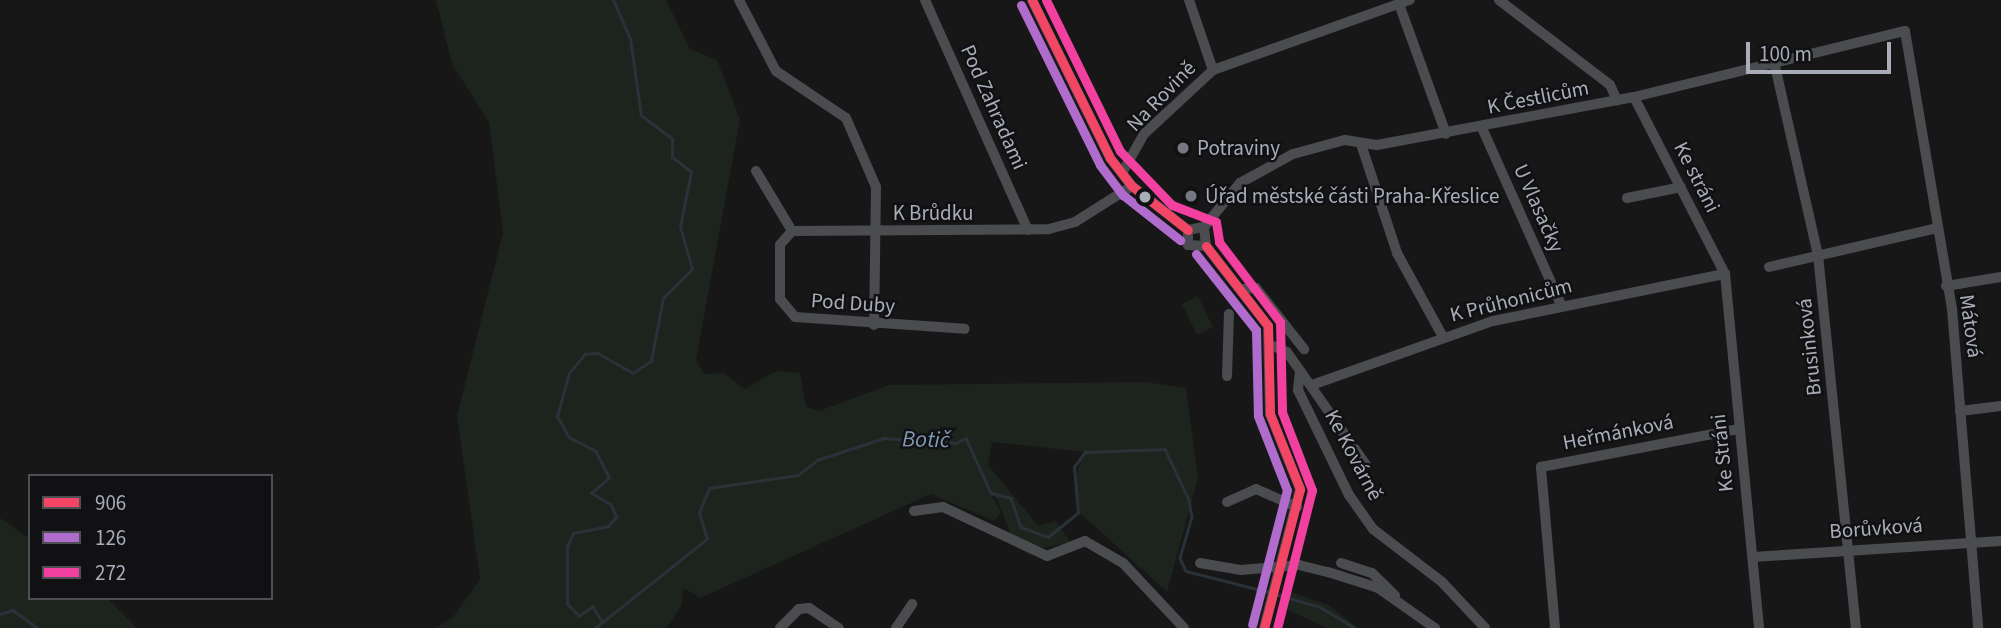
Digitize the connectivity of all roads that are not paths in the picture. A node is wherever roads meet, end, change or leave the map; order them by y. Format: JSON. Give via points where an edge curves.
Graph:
{"nodes":[{"id":1,"x":752,"y":0,"type":"edge"},
{"id":2,"x":925,"y":0,"type":"edge"},
{"id":3,"x":1032,"y":0,"type":"edge"},
{"id":4,"x":1189,"y":0,"type":"edge"},
{"id":5,"x":1499,"y":0,"type":"edge"},
{"id":6,"x":1404,"y":2,"type":"edge"},
{"id":7,"x":740,"y":3,"type":"edge"},
{"id":8,"x":1905,"y":31,"type":"joint"},
{"id":9,"x":1775,"y":66,"type":"junction"},
{"id":10,"x":1213,"y":70,"type":"junction"},
{"id":11,"x":1634,"y":97,"type":"junction"},
{"id":12,"x":1617,"y":100,"type":"junction"},
{"id":13,"x":1482,"y":128,"type":"junction"},
{"id":14,"x":1446,"y":134,"type":"junction"},
{"id":15,"x":1362,"y":146,"type":"junction"},
{"id":16,"x":756,"y":171,"type":"dead end"},
{"id":17,"x":1122,"y":173,"type":"junction"},
{"id":18,"x":1132,"y":186,"type":"junction"},
{"id":19,"x":1681,"y":187,"type":"junction"},
{"id":20,"x":1627,"y":198,"type":"dead end"},
{"id":21,"x":1204,"y":228,"type":"junction"},
{"id":22,"x":1934,"y":229,"type":"junction"},
{"id":23,"x":1028,"y":230,"type":"junction"},
{"id":24,"x":1188,"y":230,"type":"junction"},
{"id":25,"x":792,"y":231,"type":"junction"},
{"id":26,"x":877,"y":232,"type":"junction"},
{"id":27,"x":1206,"y":246,"type":"junction"},
{"id":28,"x":1818,"y":255,"type":"junction"},
{"id":29,"x":1769,"y":267,"type":"dead end"},
{"id":30,"x":1726,"y":274,"type":"junction"},
{"id":31,"x":2001,"y":278,"type":"edge"},
{"id":32,"x":1946,"y":286,"type":"junction"},
{"id":33,"x":1244,"y":289,"type":"junction"},
{"id":34,"x":1561,"y":305,"type":"junction"},
{"id":35,"x":1229,"y":314,"type":"dead end"},
{"id":36,"x":874,"y":325,"type":"junction"},
{"id":37,"x":965,"y":329,"type":"dead end"},
{"id":38,"x":1443,"y":337,"type":"junction"},
{"id":39,"x":1273,"y":346,"type":"junction"},
{"id":40,"x":1304,"y":349,"type":"dead end"},
{"id":41,"x":1300,"y":372,"type":"junction"},
{"id":42,"x":1227,"y":376,"type":"dead end"},
{"id":43,"x":1312,"y":385,"type":"junction"},
{"id":44,"x":2001,"y":406,"type":"edge"},
{"id":45,"x":1960,"y":411,"type":"junction"},
{"id":46,"x":1739,"y":429,"type":"junction"},
{"id":47,"x":1366,"y":465,"type":"dead end"},
{"id":48,"x":1227,"y":502,"type":"dead end"},
{"id":49,"x":1297,"y":507,"type":"junction"},
{"id":50,"x":914,"y":511,"type":"dead end"},
{"id":51,"x":2001,"y":541,"type":"edge"},
{"id":52,"x":1973,"y":542,"type":"junction"},
{"id":53,"x":1850,"y":548,"type":"junction"},
{"id":54,"x":1753,"y":557,"type":"junction"},
{"id":55,"x":1200,"y":563,"type":"dead end"},
{"id":56,"x":1341,"y":563,"type":"dead end"},
{"id":57,"x":1280,"y":572,"type":"junction"},
{"id":58,"x":1399,"y":603,"type":"junction"},
{"id":59,"x":912,"y":604,"type":"dead end"},
{"id":60,"x":780,"y":628,"type":"edge"},
{"id":61,"x":839,"y":628,"type":"edge"},
{"id":62,"x":896,"y":628,"type":"edge"},
{"id":63,"x":1184,"y":628,"type":"edge"},
{"id":64,"x":1264,"y":628,"type":"edge"},
{"id":65,"x":1435,"y":628,"type":"edge"},
{"id":66,"x":1485,"y":628,"type":"edge"},
{"id":67,"x":1555,"y":628,"type":"edge"},
{"id":68,"x":1759,"y":628,"type":"edge"},
{"id":69,"x":1856,"y":628,"type":"edge"},
{"id":70,"x":1979,"y":628,"type":"edge"}],
"edges":[{"from":1,"to":7,"type":"street"},
{"from":2,"to":23,"type":"street","name":"Pod Zahradami"},
{"from":3,"to":17,"type":"street","via":[[1084,115]]},
{"from":4,"to":10,"type":"street"},
{"from":5,"to":12,"type":"street","via":[[1610,85]]},
{"from":6,"to":10,"type":"street","name":"Na Rovině"},
{"from":6,"to":14,"type":"street"},
{"from":7,"to":26,"type":"street","via":[[776,71],[846,118],[876,187]]},
{"from":8,"to":9,"type":"street","name":"K Čestlicům"},
{"from":8,"to":22,"type":"street","name":"Mátová"},
{"from":9,"to":11,"type":"street","name":"K Čestlicům"},
{"from":9,"to":28,"type":"street","name":"Brusinková"},
{"from":10,"to":17,"type":"street","name":"Na Rovině","via":[[1144,134]]},
{"from":11,"to":12,"type":"street","name":"K Čestlicům"},
{"from":11,"to":19,"type":"street","name":"Ke stráni"},
{"from":12,"to":13,"type":"street","name":"K Čestlicům"},
{"from":13,"to":14,"type":"street","name":"K Čestlicům"},
{"from":13,"to":34,"type":"street","name":"U Vlasačky"},
{"from":14,"to":15,"type":"street","name":"K Čestlicům"},
{"from":15,"to":21,"type":"street","name":"K Čestlicům","via":[[1345,140],[1270,162],[1240,183]]},
{"from":15,"to":38,"type":"street","via":[[1397,253]]},
{"from":16,"to":25,"type":"street"},
{"from":17,"to":18,"type":"street"},
{"from":18,"to":23,"type":"street","name":"K Brůdku","via":[[1075,222]]},
{"from":18,"to":24,"type":"street"},
{"from":19,"to":20,"type":"street"},
{"from":19,"to":30,"type":"street","name":"Ke stráni"},
{"from":21,"to":24,"type":"street"},
{"from":21,"to":27,"type":"street"},
{"from":22,"to":28,"type":"street"},
{"from":22,"to":32,"type":"street","name":"Mátová"},
{"from":23,"to":26,"type":"street","name":"K Brůdku"},
{"from":24,"to":27,"type":"street","via":[[1191,248]]},
{"from":25,"to":26,"type":"street","name":"K Brůdku"},
{"from":25,"to":36,"type":"street","name":"Pod Duby","via":[[779,245],[780,299],[787,311],[803,320]]},
{"from":26,"to":36,"type":"street"},
{"from":27,"to":33,"type":"street"},
{"from":28,"to":29,"type":"street"},
{"from":28,"to":53,"type":"street","name":"Brusinková"},
{"from":30,"to":34,"type":"street","name":"K Průhonicům"},
{"from":30,"to":46,"type":"street","name":"Ke Stráni"},
{"from":31,"to":32,"type":"street"},
{"from":32,"to":45,"type":"street","name":"Mátová"},
{"from":33,"to":39,"type":"street","via":[[1268,326]]},
{"from":33,"to":40,"type":"street","via":[[1256,288]]},
{"from":34,"to":38,"type":"street","name":"K Průhonicům"},
{"from":35,"to":42,"type":"street"},
{"from":36,"to":37,"type":"street","name":"Pod Duby"},
{"from":38,"to":43,"type":"street","name":"K Průhonicům"},
{"from":39,"to":41,"type":"street","via":[[1287,352]]},
{"from":39,"to":49,"type":"street","via":[[1270,414],[1297,468]]},
{"from":41,"to":43,"type":"street"},
{"from":41,"to":66,"type":"street","name":"Ke Kovárně","via":[[1298,390],[1349,495],[1373,529],[1442,582]]},
{"from":43,"to":47,"type":"street"},
{"from":44,"to":45,"type":"street"},
{"from":45,"to":52,"type":"street","name":"Mátová"},
{"from":46,"to":54,"type":"street","name":"Ke Stráni"},
{"from":46,"to":67,"type":"street","name":"Heřmánková","via":[[1541,467]]},
{"from":48,"to":49,"type":"street","via":[[1256,489]]},
{"from":49,"to":57,"type":"street"},
{"from":50,"to":63,"type":"street","via":[[943,507],[1047,556],[1085,541],[1123,563]]},
{"from":51,"to":52,"type":"street","name":"Borůvková"},
{"from":52,"to":53,"type":"street","name":"Borůvková"},
{"from":52,"to":70,"type":"street","name":"Mátová"},
{"from":53,"to":54,"type":"street","name":"Borůvková"},
{"from":53,"to":69,"type":"street","name":"Brusinková"},
{"from":54,"to":68,"type":"street","name":"Ke Stráni"},
{"from":55,"to":57,"type":"street"},
{"from":56,"to":58,"type":"street","via":[[1381,579]]},
{"from":57,"to":58,"type":"street","via":[[1298,565],[1328,572],[1378,588]]},
{"from":57,"to":64,"type":"street"},
{"from":58,"to":65,"type":"street"},
{"from":59,"to":62,"type":"street"},
{"from":60,"to":61,"type":"street","via":[[799,608],[809,608]]}]}
